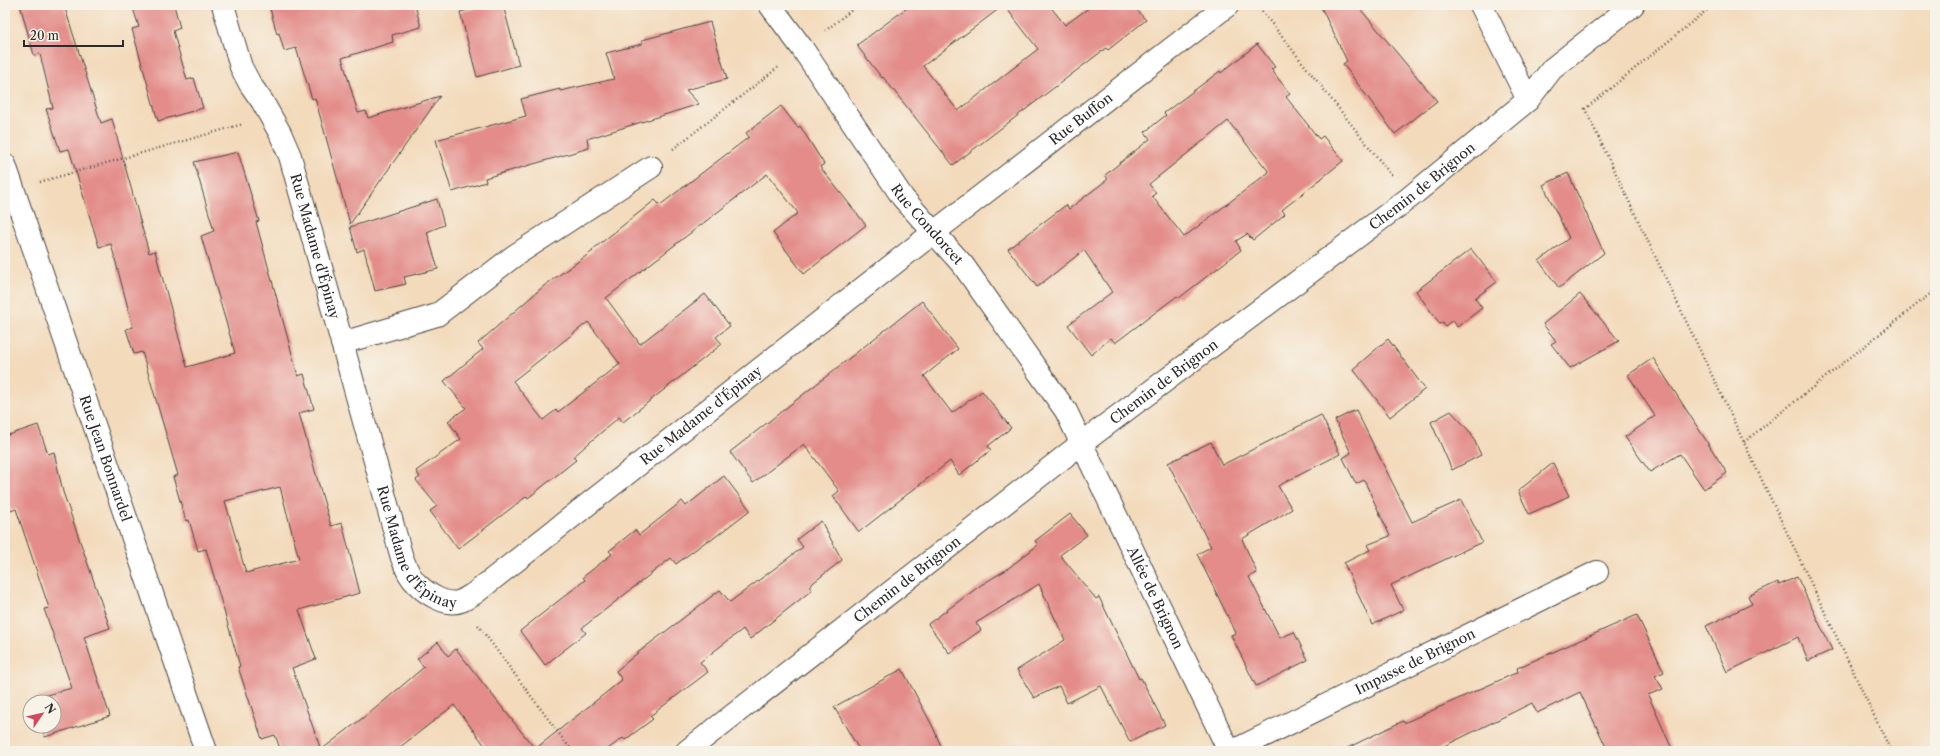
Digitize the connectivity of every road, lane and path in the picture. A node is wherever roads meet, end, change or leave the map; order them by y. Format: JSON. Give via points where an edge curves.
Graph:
{"nodes":[{"id":1,"x":223,"y":5,"type":"edge"},
{"id":2,"x":770,"y":5,"type":"edge"},
{"id":3,"x":858,"y":5,"type":"edge"},
{"id":4,"x":1228,"y":5,"type":"edge"},
{"id":5,"x":1257,"y":5,"type":"edge"},
{"id":6,"x":1481,"y":5,"type":"edge"},
{"id":7,"x":1633,"y":5,"type":"edge"},
{"id":8,"x":1713,"y":5,"type":"edge"},
{"id":9,"x":802,"y":48,"type":"junction"},
{"id":10,"x":1528,"y":100,"type":"junction"},
{"id":11,"x":270,"y":116,"type":"junction"},
{"id":12,"x":5,"y":165,"type":"edge"},
{"id":13,"x":651,"y":167,"type":"joint"},
{"id":14,"x":14,"y":190,"type":"junction"},
{"id":15,"x":1409,"y":198,"type":"junction"},
{"id":16,"x":933,"y":233,"type":"junction"},
{"id":17,"x":1935,"y":290,"type":"edge"},
{"id":18,"x":342,"y":343,"type":"junction"},
{"id":19,"x":1744,"y":442,"type":"junction"},
{"id":20,"x":1082,"y":443,"type":"junction"},
{"id":21,"x":1597,"y":572,"type":"dead end"},
{"id":22,"x":460,"y":602,"type":"junction"},
{"id":23,"x":206,"y":751,"type":"edge"},
{"id":24,"x":572,"y":751,"type":"edge"},
{"id":25,"x":687,"y":751,"type":"edge"},
{"id":26,"x":1229,"y":751,"type":"edge"},
{"id":27,"x":1233,"y":751,"type":"edge"},
{"id":28,"x":1891,"y":751,"type":"edge"}],
"edges":[{"from":1,"to":11,"type":"street","name":"Rue Madame d'Épinay","via":[[241,67]]},
{"from":2,"to":9,"type":"street","name":"Rue Condorcet"},
{"from":3,"to":9,"type":"path"},
{"from":4,"to":16,"type":"street","name":"Rue Buffon"},
{"from":5,"to":15,"type":"path"},
{"from":6,"to":10,"type":"street"},
{"from":7,"to":10,"type":"street","name":"Chemin de Brignon","via":[[1552,69]]},
{"from":8,"to":19,"type":"path","via":[[1585,109]]},
{"from":9,"to":13,"type":"path"},
{"from":9,"to":16,"type":"street","name":"Rue Condorcet","via":[[903,198]]},
{"from":10,"to":15,"type":"street","name":"Chemin de Brignon"},
{"from":11,"to":14,"type":"path"},
{"from":11,"to":18,"type":"street","name":"Rue Madame d'Épinay","via":[[290,156]]},
{"from":12,"to":14,"type":"street","name":"Rue Jean Bonnardel"},
{"from":13,"to":18,"type":"street","via":[[514,256],[437,315]]},
{"from":14,"to":23,"type":"street","name":"Rue Jean Bonnardel"},
{"from":15,"to":20,"type":"street","name":"Chemin de Brignon"},
{"from":16,"to":20,"type":"street","name":"Rue Condorcet","via":[[963,265],[1066,411]]},
{"from":16,"to":22,"type":"street","name":"Rue Madame d'Épinay"},
{"from":17,"to":19,"type":"path"},
{"from":18,"to":22,"type":"street","name":"Rue Madame d'Épinay","via":[[408,573],[416,584],[429,594],[450,602]]},
{"from":19,"to":28,"type":"path"},
{"from":20,"to":25,"type":"street","name":"Chemin de Brignon"},
{"from":20,"to":26,"type":"street","name":"Allée de Brignon"},
{"from":21,"to":27,"type":"street","name":"Impasse de Brignon"},
{"from":22,"to":24,"type":"path"}]}
